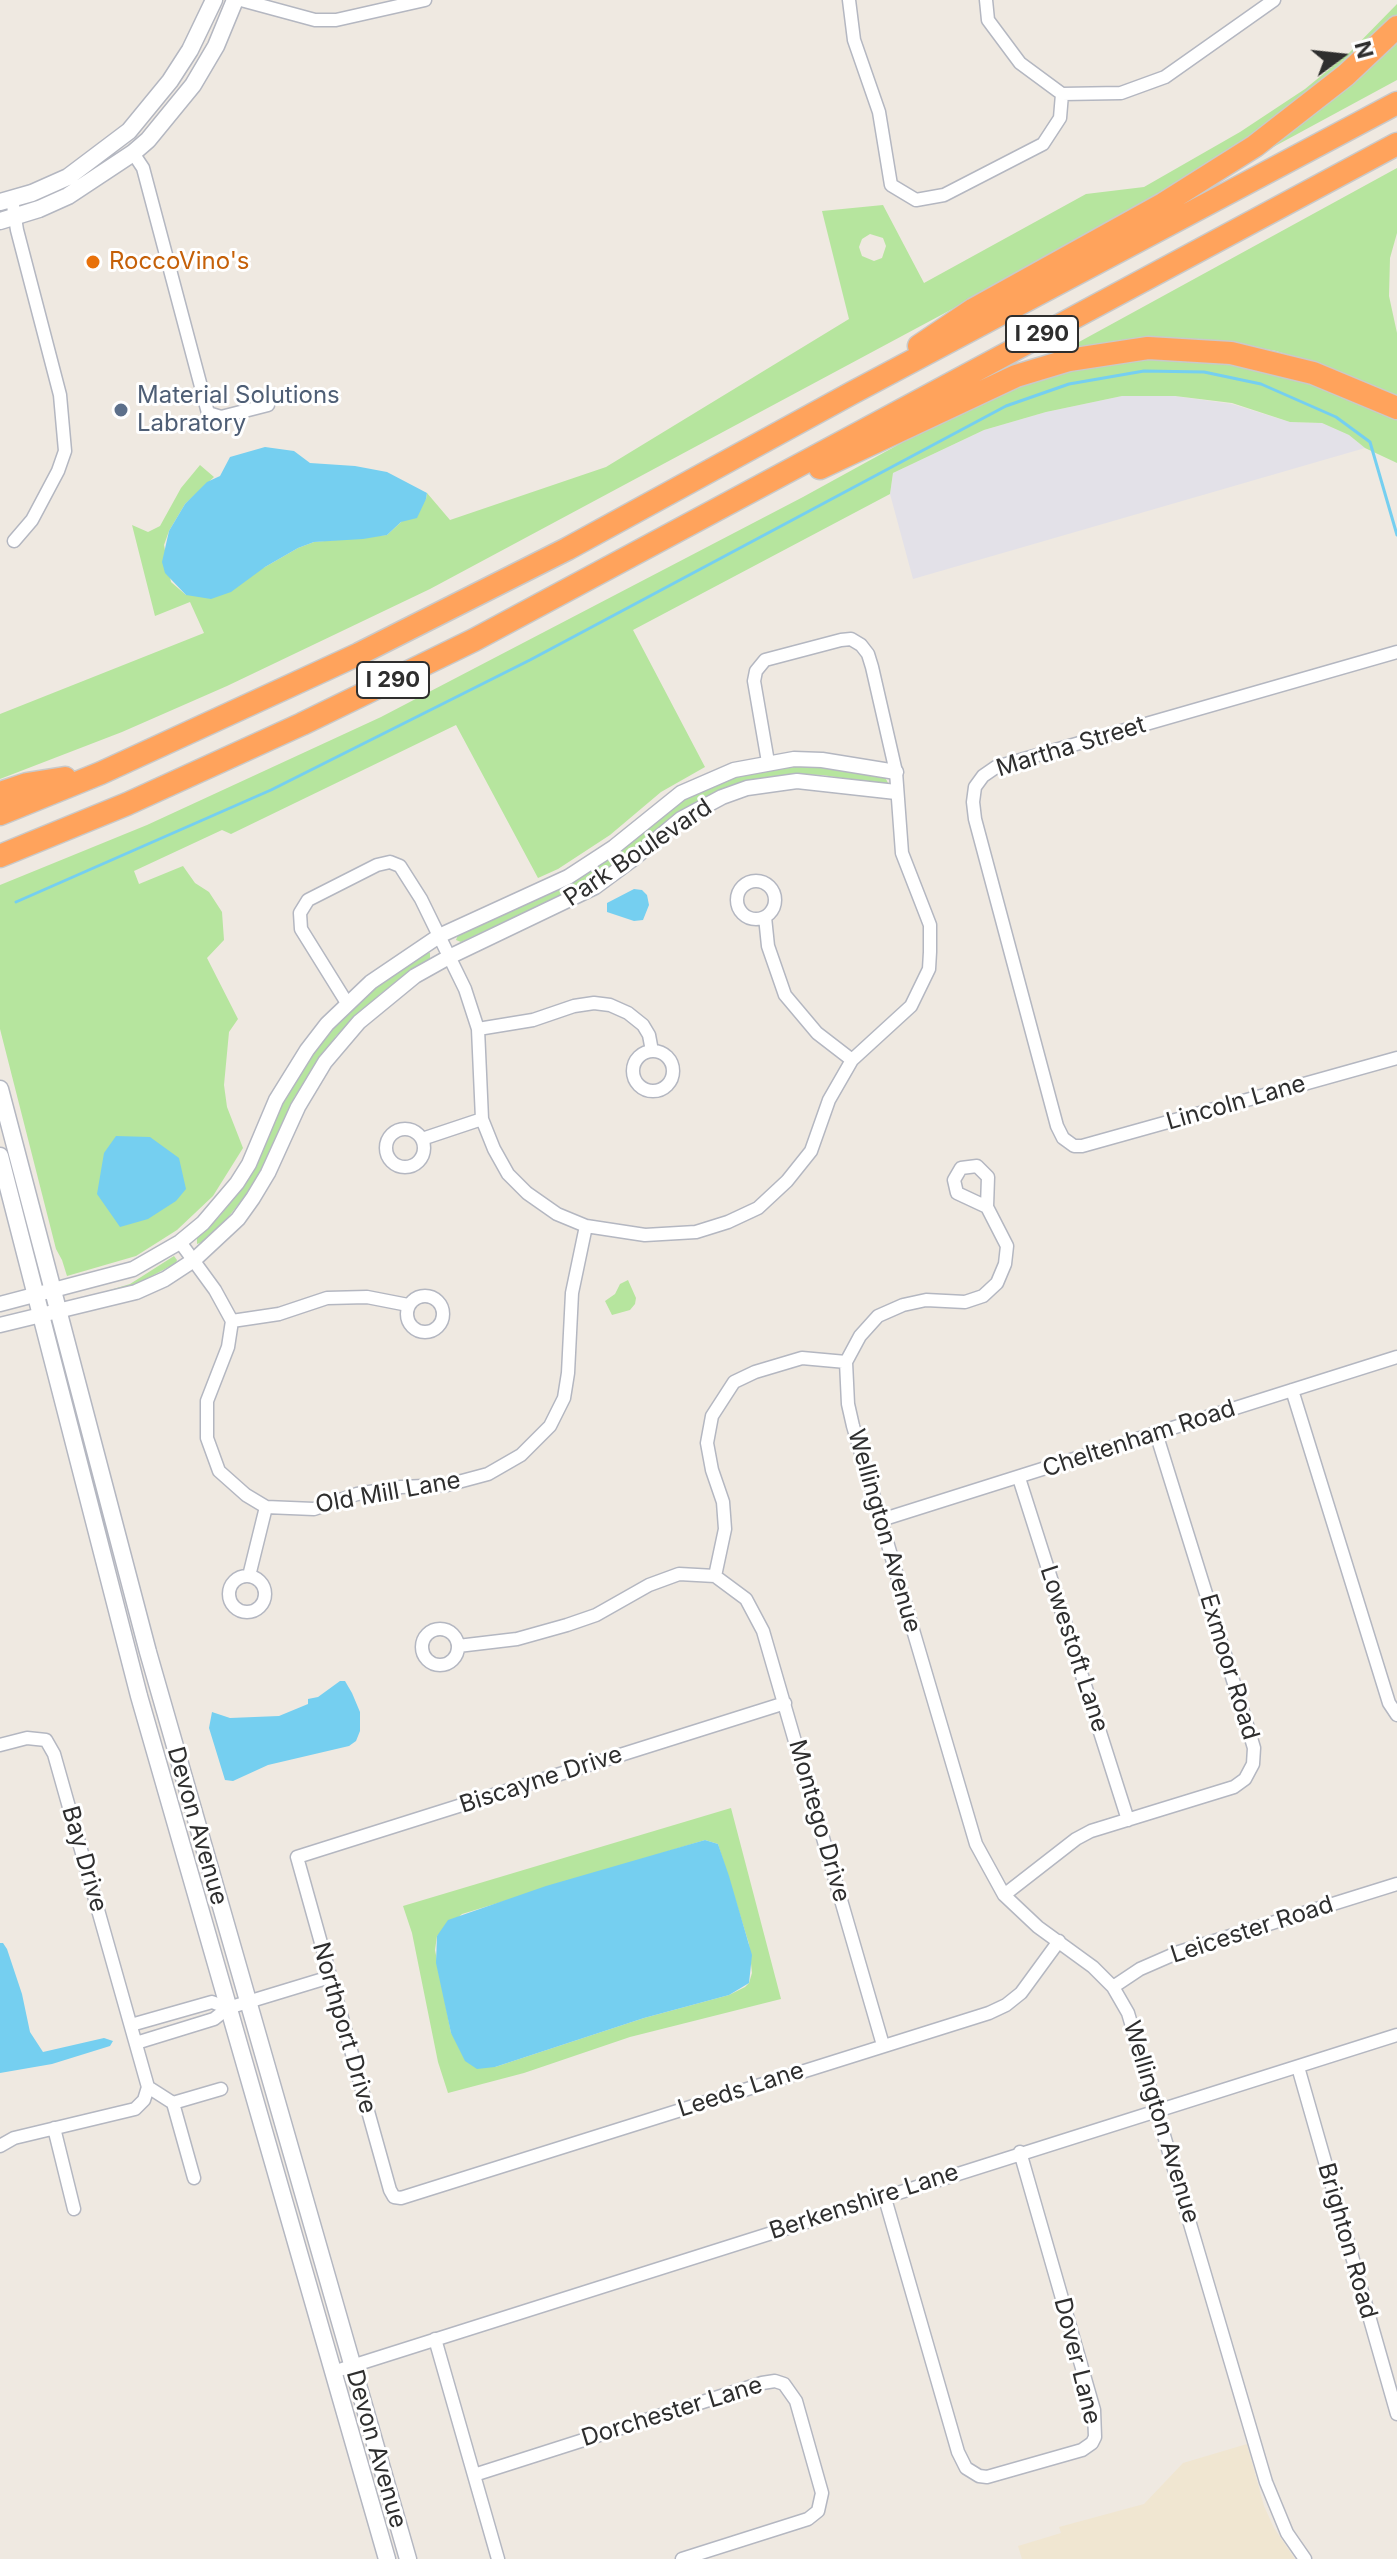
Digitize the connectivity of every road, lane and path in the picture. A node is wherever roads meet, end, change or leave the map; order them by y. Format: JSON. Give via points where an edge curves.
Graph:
{"nodes":[{"id":1,"x":214,"y":0,"type":"edge"},
{"id":2,"x":238,"y":0,"type":"edge"},
{"id":3,"x":425,"y":0,"type":"edge"},
{"id":4,"x":849,"y":0,"type":"edge"},
{"id":5,"x":986,"y":0,"type":"edge"},
{"id":6,"x":1274,"y":0,"type":"edge"},
{"id":7,"x":1397,"y":27,"type":"edge"},
{"id":8,"x":1062,"y":94,"type":"junction"},
{"id":9,"x":1397,"y":103,"type":"edge"},
{"id":10,"x":1397,"y":144,"type":"edge"},
{"id":11,"x":133,"y":153,"type":"junction"},
{"id":12,"x":6,"y":200,"type":"edge"},
{"id":13,"x":8,"y":218,"type":"edge"},
{"id":14,"x":852,"y":393,"type":"junction"},
{"id":15,"x":268,"y":405,"type":"dead end"},
{"id":16,"x":1397,"y":408,"type":"edge"},
{"id":17,"x":687,"y":525,"type":"junction"},
{"id":18,"x":14,"y":541,"type":"dead end"},
{"id":19,"x":1397,"y":652,"type":"edge"},
{"id":20,"x":768,"y":762,"type":"junction"},
{"id":21,"x":896,"y":772,"type":"junction"},
{"id":22,"x":101,"y":773,"type":"junction"},
{"id":23,"x":896,"y":792,"type":"junction"},
{"id":24,"x":0,"y":793,"type":"edge"},
{"id":25,"x":0,"y":814,"type":"edge"},
{"id":26,"x":0,"y":856,"type":"edge"},
{"id":27,"x":765,"y":917,"type":"dead end"},
{"id":28,"x":439,"y":936,"type":"junction"},
{"id":29,"x":449,"y":957,"type":"junction"},
{"id":30,"x":347,"y":1003,"type":"junction"},
{"id":31,"x":478,"y":1029,"type":"junction"},
{"id":32,"x":652,"y":1051,"type":"dead end"},
{"id":33,"x":1397,"y":1058,"type":"edge"},
{"id":34,"x":852,"y":1060,"type":"junction"},
{"id":35,"x":0,"y":1089,"type":"edge"},
{"id":36,"x":482,"y":1119,"type":"junction"},
{"id":37,"x":422,"y":1139,"type":"dead end"},
{"id":38,"x":1074,"y":1146,"type":"joint"},
{"id":39,"x":0,"y":1156,"type":"edge"},
{"id":40,"x":987,"y":1207,"type":"dead end"},
{"id":41,"x":586,"y":1226,"type":"junction"},
{"id":42,"x":180,"y":1242,"type":"junction"},
{"id":43,"x":194,"y":1260,"type":"junction"},
{"id":44,"x":54,"y":1291,"type":"junction"},
{"id":45,"x":34,"y":1296,"type":"junction"},
{"id":46,"x":0,"y":1304,"type":"edge"},
{"id":47,"x":408,"y":1305,"type":"dead end"},
{"id":48,"x":60,"y":1311,"type":"junction"},
{"id":49,"x":40,"y":1316,"type":"junction"},
{"id":50,"x":232,"y":1321,"type":"junction"},
{"id":51,"x":0,"y":1325,"type":"edge"},
{"id":52,"x":1397,"y":1357,"type":"edge"},
{"id":53,"x":846,"y":1362,"type":"junction"},
{"id":54,"x":1292,"y":1390,"type":"junction"},
{"id":55,"x":1156,"y":1433,"type":"junction"},
{"id":56,"x":1019,"y":1478,"type":"junction"},
{"id":57,"x":266,"y":1507,"type":"junction"},
{"id":58,"x":881,"y":1520,"type":"junction"},
{"id":59,"x":249,"y":1576,"type":"dead end"},
{"id":60,"x":715,"y":1576,"type":"junction"},
{"id":61,"x":458,"y":1646,"type":"dead end"},
{"id":62,"x":785,"y":1703,"type":"junction"},
{"id":63,"x":1397,"y":1715,"type":"edge"},
{"id":64,"x":0,"y":1745,"type":"edge"},
{"id":65,"x":1128,"y":1820,"type":"junction"},
{"id":66,"x":297,"y":1857,"type":"joint"},
{"id":67,"x":1397,"y":1884,"type":"edge"},
{"id":68,"x":1004,"y":1895,"type":"junction"},
{"id":69,"x":1059,"y":1941,"type":"junction"},
{"id":70,"x":330,"y":1977,"type":"junction"},
{"id":71,"x":1113,"y":1987,"type":"junction"},
{"id":72,"x":248,"y":2002,"type":"junction"},
{"id":73,"x":228,"y":2008,"type":"junction"},
{"id":74,"x":131,"y":2025,"type":"junction"},
{"id":75,"x":1397,"y":2035,"type":"edge"},
{"id":76,"x":136,"y":2043,"type":"junction"},
{"id":77,"x":883,"y":2045,"type":"junction"},
{"id":78,"x":1298,"y":2067,"type":"junction"},
{"id":79,"x":148,"y":2087,"type":"junction"},
{"id":80,"x":221,"y":2089,"type":"dead end"},
{"id":81,"x":173,"y":2103,"type":"junction"},
{"id":82,"x":1158,"y":2108,"type":"junction"},
{"id":83,"x":54,"y":2128,"type":"junction"},
{"id":84,"x":0,"y":2146,"type":"edge"},
{"id":85,"x":1020,"y":2152,"type":"junction"},
{"id":86,"x":194,"y":2178,"type":"dead end"},
{"id":87,"x":884,"y":2195,"type":"junction"},
{"id":88,"x":394,"y":2197,"type":"joint"},
{"id":89,"x":74,"y":2209,"type":"dead end"},
{"id":90,"x":435,"y":2339,"type":"junction"},
{"id":91,"x":352,"y":2366,"type":"junction"},
{"id":92,"x":333,"y":2372,"type":"junction"},
{"id":93,"x":1397,"y":2414,"type":"edge"},
{"id":94,"x":474,"y":2475,"type":"junction"},
{"id":95,"x":387,"y":2559,"type":"edge"},
{"id":96,"x":408,"y":2559,"type":"edge"},
{"id":97,"x":498,"y":2559,"type":"edge"},
{"id":98,"x":682,"y":2559,"type":"edge"},
{"id":99,"x":1305,"y":2559,"type":"edge"}],
"edges":[{"from":1,"to":12,"type":"main road","via":[[170,81],[129,131],[75,172]]},
{"from":2,"to":3,"type":"street","via":[[315,20]]},
{"from":2,"to":11,"type":"main road","via":[[193,85]]},
{"from":4,"to":8,"type":"street","via":[[854,40],[879,112],[891,185],[916,200],[944,195],[1043,144],[1060,118]]},
{"from":5,"to":8,"type":"street","via":[[988,20],[1020,63]]},
{"from":6,"to":8,"type":"street","via":[[1165,77],[1121,93]]},
{"from":7,"to":14,"type":"highway","via":[[1346,75],[1255,146],[1163,204],[974,309]]},
{"from":9,"to":14,"type":"highway","number":"I 290"},
{"from":10,"to":17,"type":"highway","number":"I 290"},
{"from":11,"to":13,"type":"main road","via":[[68,196]]},
{"from":11,"to":15,"type":"street","via":[[143,168],[208,413],[221,417]]},
{"from":12,"to":13,"type":"street"},
{"from":13,"to":18,"type":"street","via":[[17,230],[60,395],[65,451],[32,520]]},
{"from":14,"to":22,"type":"highway","number":"I 290","via":[[567,549],[359,654]]},
{"from":16,"to":17,"type":"highway","via":[[1313,373],[1231,353],[1148,348],[1069,360],[1016,376],[856,453]]},
{"from":17,"to":26,"type":"highway","number":"I 290","via":[[474,640],[302,724]]},
{"from":19,"to":38,"type":"street","name":"Martha Street","via":[[1013,761],[996,767],[975,787],[975,819],[1057,1126]]},
{"from":20,"to":21,"type":"street","name":"Park Boulevard","via":[[822,760]]},
{"from":20,"to":21,"type":"street","via":[[756,671],[765,660],[851,639],[868,654]]},
{"from":20,"to":28,"type":"street","name":"Park Boulevard","via":[[681,793],[568,877]]},
{"from":21,"to":23,"type":"street"},
{"from":22,"to":24,"type":"highway"},
{"from":22,"to":25,"type":"highway","number":"I 290"},
{"from":23,"to":29,"type":"street","name":"Park Boulevard","via":[[797,781],[722,797],[681,819],[585,893]]},
{"from":23,"to":34,"type":"street","via":[[902,853],[930,925],[929,969],[911,1006]]},
{"from":27,"to":34,"type":"street","via":[[768,946],[785,995],[817,1033]]},
{"from":28,"to":29,"type":"street"},
{"from":28,"to":30,"type":"street","name":"Park Boulevard"},
{"from":28,"to":30,"type":"street","via":[[405,871],[390,862],[308,900],[300,913],[301,929]]},
{"from":29,"to":31,"type":"street"},
{"from":29,"to":43,"type":"street","name":"Park Boulevard","via":[[383,1000],[341,1042],[298,1107],[253,1198]]},
{"from":30,"to":42,"type":"street","name":"Park Boulevard","via":[[291,1075],[237,1183]]},
{"from":31,"to":32,"type":"street","via":[[533,1020],[574,1006],[610,1005],[643,1025]]},
{"from":31,"to":36,"type":"street"},
{"from":33,"to":38,"type":"street","name":"Lincoln Lane"},
{"from":34,"to":41,"type":"street","via":[[829,1100],[811,1151],[758,1208],[696,1232],[645,1235]]},
{"from":35,"to":44,"type":"main road","name":"Devon Avenue"},
{"from":36,"to":37,"type":"street"},
{"from":36,"to":41,"type":"street","via":[[508,1174],[557,1214]]},
{"from":39,"to":45,"type":"main road","name":"Devon Avenue"},
{"from":40,"to":53,"type":"street","via":[[1007,1246],[997,1283],[983,1296],[965,1302],[926,1300],[878,1316]]},
{"from":41,"to":57,"type":"street","name":"Old Mill Lane","via":[[572,1293],[564,1398],[550,1426],[521,1455],[488,1474],[447,1485],[357,1494],[314,1509]]},
{"from":42,"to":43,"type":"street"},
{"from":42,"to":44,"type":"street","name":"Park Boulevard","via":[[133,1269]]},
{"from":43,"to":48,"type":"street","name":"Park Boulevard","via":[[150,1286]]},
{"from":43,"to":50,"type":"street"},
{"from":44,"to":45,"type":"street","name":"Park Boulevard"},
{"from":44,"to":48,"type":"main road","name":"Devon Avenue"},
{"from":45,"to":46,"type":"street","name":"Park Boulevard"},
{"from":45,"to":49,"type":"main road","name":"Devon Avenue"},
{"from":47,"to":50,"type":"street","via":[[367,1297],[327,1298],[279,1314]]},
{"from":48,"to":49,"type":"street","name":"Park Boulevard"},
{"from":48,"to":72,"type":"main road","name":"Devon Avenue","via":[[148,1652]]},
{"from":49,"to":51,"type":"street","name":"Park Boulevard"},
{"from":49,"to":73,"type":"main road","name":"Devon Avenue","via":[[139,1696]]},
{"from":50,"to":57,"type":"street","via":[[207,1401],[207,1438],[219,1471]]},
{"from":52,"to":54,"type":"street","name":"Cheltenham Road"},
{"from":53,"to":58,"type":"street","name":"Wellington Avenue","via":[[848,1404]]},
{"from":53,"to":60,"type":"street","via":[[802,1358],[774,1365],[734,1382],[721,1398],[707,1443],[725,1529]]},
{"from":54,"to":55,"type":"street","name":"Cheltenham Road"},
{"from":54,"to":63,"type":"street"},
{"from":55,"to":56,"type":"street","name":"Cheltenham Road"},
{"from":55,"to":65,"type":"street","name":"Exmoor Road","via":[[1254,1756],[1245,1779],[1234,1787]]},
{"from":56,"to":58,"type":"street","name":"Cheltenham Road"},
{"from":56,"to":65,"type":"street","name":"Lowestoft Lane"},
{"from":57,"to":59,"type":"street"},
{"from":58,"to":68,"type":"street","name":"Wellington Avenue","via":[[971,1830]]},
{"from":60,"to":61,"type":"street","via":[[679,1574],[567,1625],[517,1639]]},
{"from":60,"to":62,"type":"street","name":"Montego Drive","via":[[746,1599],[763,1631]]},
{"from":62,"to":66,"type":"street","name":"Biscayne Drive"},
{"from":62,"to":77,"type":"street","name":"Montego Drive"},
{"from":64,"to":74,"type":"street","name":"Bay Drive","via":[[27,1738],[46,1740],[54,1754]]},
{"from":65,"to":68,"type":"street","name":"Exmoor Road","via":[[1076,1839]]},
{"from":66,"to":70,"type":"street","name":"Northport Drive"},
{"from":67,"to":71,"type":"street","name":"Leicester Road","via":[[1179,1952]]},
{"from":68,"to":69,"type":"street","name":"Wellington Avenue"},
{"from":69,"to":71,"type":"street","name":"Wellington Avenue"},
{"from":69,"to":77,"type":"street","name":"Leeds Lane","via":[[1032,1980],[1006,2005]]},
{"from":70,"to":72,"type":"street"},
{"from":70,"to":88,"type":"street","name":"Northport Drive"},
{"from":71,"to":82,"type":"street","name":"Wellington Avenue","via":[[1135,2030]]},
{"from":72,"to":73,"type":"street"},
{"from":72,"to":91,"type":"main road","name":"Devon Avenue"},
{"from":73,"to":74,"type":"street","via":[[212,2002]]},
{"from":73,"to":76,"type":"street","via":[[214,2019]]},
{"from":73,"to":92,"type":"main road","name":"Devon Avenue"},
{"from":74,"to":76,"type":"street","name":"Bay Drive"},
{"from":75,"to":78,"type":"street","name":"Berkenshire Lane"},
{"from":76,"to":79,"type":"street","name":"Bay Drive"},
{"from":77,"to":88,"type":"street","name":"Leeds Lane"},
{"from":78,"to":82,"type":"street","name":"Berkenshire Lane"},
{"from":78,"to":93,"type":"street","name":"Brighton Road"},
{"from":79,"to":81,"type":"street"},
{"from":79,"to":83,"type":"street","via":[[135,2109]]},
{"from":80,"to":81,"type":"street"},
{"from":81,"to":86,"type":"street"},
{"from":82,"to":85,"type":"street","name":"Berkenshire Lane"},
{"from":82,"to":99,"type":"street","name":"Wellington Avenue","via":[[1266,2482],[1287,2533]]},
{"from":83,"to":84,"type":"street"},
{"from":83,"to":89,"type":"street"},
{"from":85,"to":87,"type":"street","name":"Berkenshire Lane"},
{"from":85,"to":87,"type":"street","name":"Dover Lane","via":[[1094,2410],[1095,2437],[1082,2450],[987,2477],[966,2468]]},
{"from":87,"to":90,"type":"street","name":"Berkenshire Lane"},
{"from":90,"to":91,"type":"street","name":"Berkenshire Lane"},
{"from":90,"to":94,"type":"street"},
{"from":91,"to":92,"type":"street","name":"Berkenshire Lane"},
{"from":91,"to":96,"type":"main road","name":"Devon Avenue"},
{"from":92,"to":95,"type":"main road","name":"Devon Avenue"},
{"from":94,"to":97,"type":"street"},
{"from":94,"to":98,"type":"street","name":"Dorchester Lane","via":[[762,2383],[784,2384],[796,2401],[822,2493],[818,2511],[808,2519]]}]}
